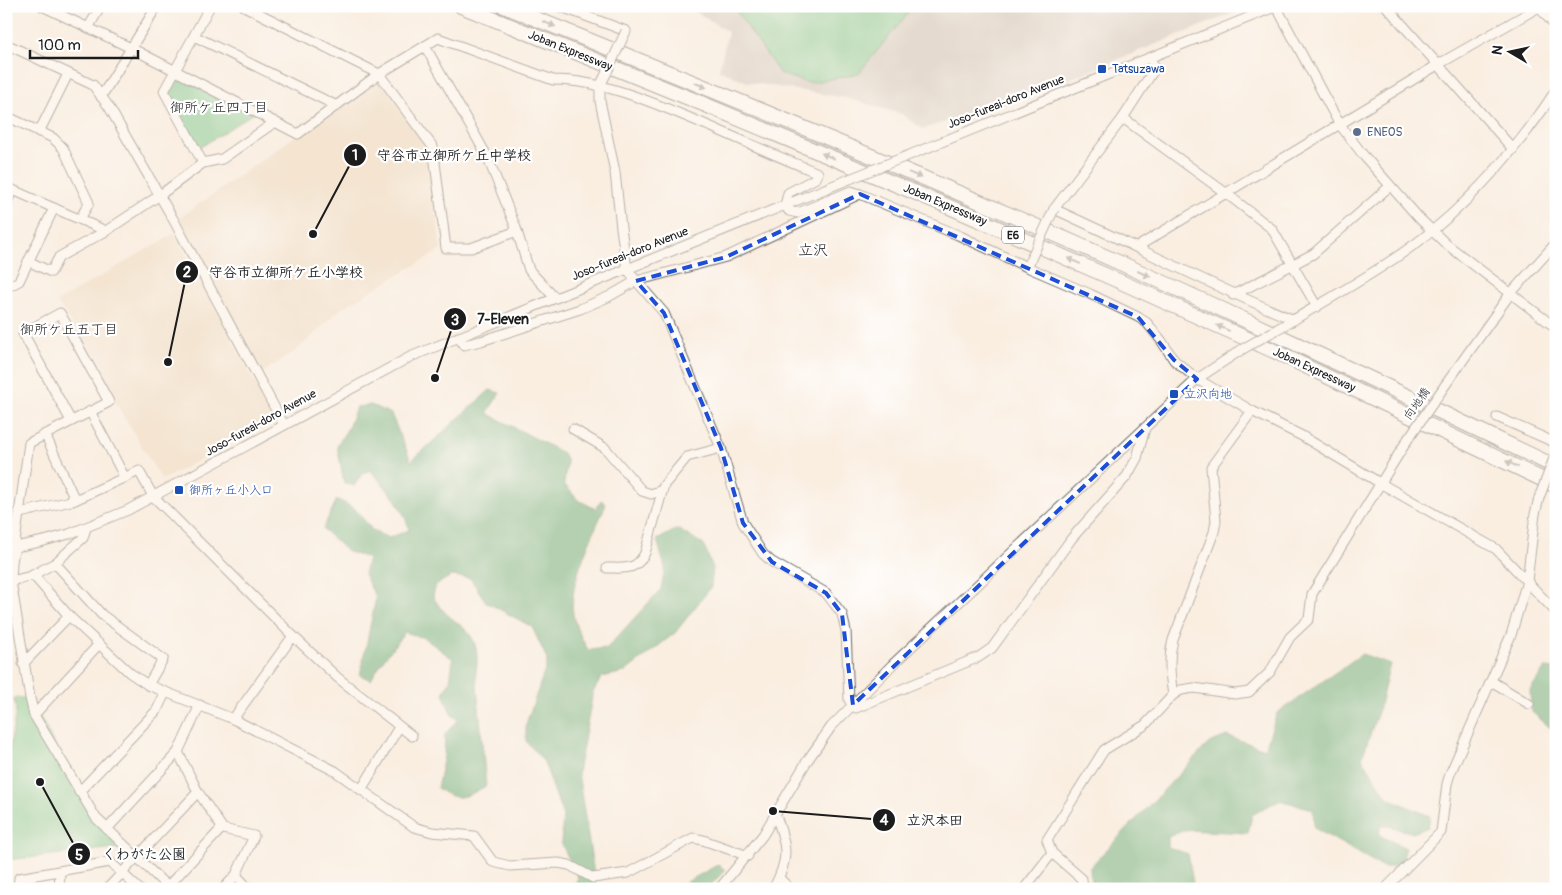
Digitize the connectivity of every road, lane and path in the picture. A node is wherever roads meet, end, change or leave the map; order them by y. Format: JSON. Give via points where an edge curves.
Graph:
{"nodes":[{"id":1,"x":42,"y":6,"type":"edge"},
{"id":2,"x":101,"y":6,"type":"edge"},
{"id":3,"x":157,"y":6,"type":"edge"},
{"id":4,"x":210,"y":6,"type":"edge"},
{"id":5,"x":244,"y":6,"type":"edge"},
{"id":6,"x":461,"y":6,"type":"edge"},
{"id":7,"x":504,"y":6,"type":"edge"},
{"id":8,"x":559,"y":6,"type":"edge"},
{"id":9,"x":1276,"y":6,"type":"edge"},
{"id":10,"x":1386,"y":6,"type":"edge"},
{"id":11,"x":1539,"y":7,"type":"edge"},
{"id":12,"x":1556,"y":27,"type":"edge"},
{"id":13,"x":88,"y":28,"type":"junction"},
{"id":14,"x":194,"y":36,"type":"junction"},
{"id":15,"x":6,"y":44,"type":"edge"},
{"id":16,"x":426,"y":46,"type":"junction"},
{"id":17,"x":131,"y":48,"type":"junction"},
{"id":18,"x":1150,"y":58,"type":"junction"},
{"id":19,"x":1439,"y":64,"type":"junction"},
{"id":20,"x":175,"y":71,"type":"junction"},
{"id":21,"x":68,"y":74,"type":"junction"},
{"id":22,"x":379,"y":74,"type":"junction"},
{"id":23,"x":600,"y":86,"type":"junction"},
{"id":24,"x":1556,"y":89,"type":"edge"},
{"id":25,"x":101,"y":97,"type":"junction"},
{"id":26,"x":337,"y":106,"type":"junction"},
{"id":27,"x":6,"y":116,"type":"edge"},
{"id":28,"x":1123,"y":118,"type":"junction"},
{"id":29,"x":275,"y":122,"type":"junction"},
{"id":30,"x":1340,"y":125,"type":"junction"},
{"id":31,"x":39,"y":132,"type":"junction"},
{"id":32,"x":1513,"y":148,"type":"junction"},
{"id":33,"x":203,"y":163,"type":"junction"},
{"id":34,"x":1390,"y":186,"type":"junction"},
{"id":35,"x":10,"y":188,"type":"edge"},
{"id":36,"x":860,"y":194,"type":"junction"},
{"id":37,"x":1227,"y":194,"type":"junction"},
{"id":38,"x":160,"y":195,"type":"junction"},
{"id":39,"x":6,"y":203,"type":"edge"},
{"id":40,"x":785,"y":206,"type":"junction"},
{"id":41,"x":54,"y":208,"type":"junction"},
{"id":42,"x":1054,"y":209,"type":"junction"},
{"id":43,"x":80,"y":219,"type":"junction"},
{"id":44,"x":106,"y":231,"type":"junction"},
{"id":45,"x":517,"y":231,"type":"junction"},
{"id":46,"x":1433,"y":231,"type":"junction"},
{"id":47,"x":1556,"y":243,"type":"edge"},
{"id":48,"x":1137,"y":247,"type":"junction"},
{"id":49,"x":28,"y":261,"type":"junction"},
{"id":50,"x":1028,"y":265,"type":"junction"},
{"id":51,"x":1292,"y":265,"type":"junction"},
{"id":52,"x":627,"y":269,"type":"junction"},
{"id":53,"x":636,"y":281,"type":"junction"},
{"id":54,"x":6,"y":288,"type":"edge"},
{"id":55,"x":1233,"y":294,"type":"junction"},
{"id":56,"x":1510,"y":294,"type":"junction"},
{"id":57,"x":555,"y":298,"type":"junction"},
{"id":58,"x":1317,"y":307,"type":"junction"},
{"id":59,"x":1290,"y":322,"type":"junction"},
{"id":60,"x":1556,"y":328,"type":"edge"},
{"id":61,"x":458,"y":337,"type":"junction"},
{"id":62,"x":1197,"y":379,"type":"junction"},
{"id":63,"x":90,"y":411,"type":"junction"},
{"id":64,"x":1252,"y":411,"type":"junction"},
{"id":65,"x":1497,"y":417,"type":"dead end"},
{"id":66,"x":71,"y":421,"type":"junction"},
{"id":67,"x":284,"y":425,"type":"junction"},
{"id":68,"x":1145,"y":428,"type":"junction"},
{"id":69,"x":573,"y":429,"type":"dead end"},
{"id":70,"x":45,"y":434,"type":"junction"},
{"id":71,"x":1556,"y":443,"type":"edge"},
{"id":72,"x":721,"y":448,"type":"junction"},
{"id":73,"x":1556,"y":453,"type":"edge"},
{"id":74,"x":1556,"y":468,"type":"edge"},
{"id":75,"x":124,"y":478,"type":"junction"},
{"id":76,"x":1380,"y":483,"type":"junction"},
{"id":77,"x":1556,"y":486,"type":"edge"},
{"id":78,"x":662,"y":490,"type":"junction"},
{"id":79,"x":153,"y":496,"type":"junction"},
{"id":80,"x":75,"y":500,"type":"junction"},
{"id":81,"x":20,"y":513,"type":"junction"},
{"id":82,"x":86,"y":528,"type":"junction"},
{"id":83,"x":10,"y":548,"type":"edge"},
{"id":84,"x":55,"y":563,"type":"junction"},
{"id":85,"x":607,"y":568,"type":"dead end"},
{"id":86,"x":33,"y":575,"type":"junction"},
{"id":87,"x":10,"y":581,"type":"junction"},
{"id":88,"x":1527,"y":581,"type":"junction"},
{"id":89,"x":1556,"y":612,"type":"edge"},
{"id":90,"x":69,"y":616,"type":"junction"},
{"id":91,"x":292,"y":636,"type":"junction"},
{"id":92,"x":99,"y":644,"type":"junction"},
{"id":93,"x":23,"y":664,"type":"junction"},
{"id":94,"x":1491,"y":681,"type":"junction"},
{"id":95,"x":148,"y":685,"type":"junction"},
{"id":96,"x":165,"y":693,"type":"junction"},
{"id":97,"x":1173,"y":695,"type":"junction"},
{"id":98,"x":1528,"y":704,"type":"dead end"},
{"id":99,"x":200,"y":705,"type":"junction"},
{"id":100,"x":853,"y":705,"type":"junction"},
{"id":101,"x":34,"y":715,"type":"junction"},
{"id":102,"x":233,"y":719,"type":"junction"},
{"id":103,"x":399,"y":727,"type":"junction"},
{"id":104,"x":412,"y":736,"type":"dead end"},
{"id":105,"x":178,"y":752,"type":"junction"},
{"id":106,"x":362,"y":790,"type":"junction"},
{"id":107,"x":80,"y":792,"type":"junction"},
{"id":108,"x":198,"y":792,"type":"junction"},
{"id":109,"x":776,"y":816,"type":"junction"},
{"id":110,"x":222,"y":828,"type":"junction"},
{"id":111,"x":107,"y":829,"type":"junction"},
{"id":112,"x":1052,"y":853,"type":"junction"},
{"id":113,"x":748,"y":856,"type":"junction"},
{"id":114,"x":138,"y":858,"type":"junction"},
{"id":115,"x":60,"y":871,"type":"junction"},
{"id":116,"x":121,"y":872,"type":"junction"},
{"id":117,"x":236,"y":875,"type":"junction"},
{"id":118,"x":779,"y":878,"type":"junction"},
{"id":119,"x":169,"y":888,"type":"edge"},
{"id":120,"x":18,"y":889,"type":"edge"},
{"id":121,"x":59,"y":889,"type":"edge"},
{"id":122,"x":107,"y":889,"type":"edge"},
{"id":123,"x":139,"y":889,"type":"edge"},
{"id":124,"x":223,"y":889,"type":"edge"},
{"id":125,"x":249,"y":889,"type":"edge"},
{"id":126,"x":719,"y":889,"type":"edge"},
{"id":127,"x":774,"y":889,"type":"edge"},
{"id":128,"x":790,"y":889,"type":"edge"},
{"id":129,"x":1024,"y":889,"type":"edge"},
{"id":130,"x":1083,"y":889,"type":"edge"},
{"id":131,"x":1385,"y":889,"type":"edge"}],
"edges":[{"from":1,"to":13,"type":"street"},
{"from":2,"to":13,"type":"street"},
{"from":3,"to":17,"type":"street"},
{"from":4,"to":14,"type":"street"},
{"from":5,"to":22,"type":"street"},
{"from":77,"to":6,"type":"highway","name":"Joban Expressway","number":"E6","one_way":true,"via":[[1274,351],[1103,274],[737,118]]},
{"from":7,"to":74,"type":"highway","name":"Joban Expressway","number":"E6","one_way":true,"via":[[1118,262]]},
{"from":8,"to":23,"type":"street","bridge":true,"via":[[626,31]]},
{"from":9,"to":18,"type":"street","name":"Joso-fureai-doro Avenue"},
{"from":9,"to":30,"type":"street"},
{"from":10,"to":19,"type":"street"},
{"from":11,"to":12,"type":"street"},
{"from":11,"to":19,"type":"street"},
{"from":13,"to":17,"type":"street"},
{"from":14,"to":20,"type":"street"},
{"from":14,"to":26,"type":"street"},
{"from":15,"to":21,"type":"street"},
{"from":16,"to":22,"type":"street"},
{"from":16,"to":23,"type":"street","via":[[438,38],[553,80]]},
{"from":16,"to":45,"type":"street","via":[[486,156]]},
{"from":17,"to":20,"type":"street"},
{"from":17,"to":25,"type":"street"},
{"from":18,"to":28,"type":"street","via":[[1155,68]]},
{"from":18,"to":40,"type":"street","name":"Joso-fureai-doro Avenue","bridge":true},
{"from":19,"to":30,"type":"street"},
{"from":19,"to":32,"type":"street"},
{"from":20,"to":29,"type":"street"},
{"from":20,"to":33,"type":"street","via":[[164,91]]},
{"from":21,"to":25,"type":"street","via":[[92,85]]},
{"from":21,"to":31,"type":"street"},
{"from":22,"to":26,"type":"street"},
{"from":22,"to":45,"type":"street","via":[[433,147],[446,248],[471,248]]},
{"from":23,"to":40,"type":"street","via":[[667,108],[818,173],[816,178],[788,193]]},
{"from":23,"to":52,"type":"street"},
{"from":24,"to":32,"type":"street"},
{"from":25,"to":38,"type":"street"},
{"from":26,"to":29,"type":"street","via":[[298,134]]},
{"from":27,"to":31,"type":"street"},
{"from":28,"to":37,"type":"street"},
{"from":28,"to":42,"type":"street"},
{"from":29,"to":33,"type":"street","via":[[222,159]]},
{"from":30,"to":34,"type":"street"},
{"from":30,"to":37,"type":"street"},
{"from":31,"to":43,"type":"street","via":[[53,138],[63,148],[90,203]]},
{"from":32,"to":46,"type":"street","via":[[1479,187]]},
{"from":33,"to":38,"type":"street"},
{"from":34,"to":46,"type":"street"},
{"from":34,"to":51,"type":"street","via":[[1313,254]]},
{"from":35,"to":39,"type":"street"},
{"from":35,"to":41,"type":"street"},
{"from":36,"to":40,"type":"street","via":[[851,191],[798,213],[789,212]]},
{"from":36,"to":50,"type":"street"},
{"from":36,"to":53,"type":"street","via":[[726,257]]},
{"from":37,"to":48,"type":"street"},
{"from":37,"to":51,"type":"street","via":[[1272,229]]},
{"from":38,"to":44,"type":"street"},
{"from":38,"to":67,"type":"street"},
{"from":40,"to":52,"type":"street","name":"Joso-fureai-doro Avenue"},
{"from":41,"to":43,"type":"street"},
{"from":41,"to":49,"type":"street"},
{"from":42,"to":48,"type":"street"},
{"from":42,"to":50,"type":"street","bridge":true},
{"from":43,"to":44,"type":"street"},
{"from":44,"to":49,"type":"street","via":[[59,257],[51,272]]},
{"from":45,"to":57,"type":"street","via":[[529,270]]},
{"from":46,"to":56,"type":"street"},
{"from":46,"to":58,"type":"street"},
{"from":47,"to":56,"type":"street","name":"向地橋"},
{"from":48,"to":55,"type":"street"},
{"from":49,"to":54,"type":"street","via":[[19,281]]},
{"from":50,"to":62,"type":"street","via":[[1147,323],[1174,360]]},
{"from":51,"to":55,"type":"street"},
{"from":51,"to":58,"type":"street"},
{"from":52,"to":53,"type":"street"},
{"from":52,"to":57,"type":"street","name":"Joso-fureai-doro Avenue"},
{"from":53,"to":61,"type":"street","via":[[608,298],[580,309],[481,341],[464,345]]},
{"from":53,"to":72,"type":"street","via":[[664,313]]},
{"from":55,"to":59,"type":"street"},
{"from":56,"to":60,"type":"street"},
{"from":56,"to":76,"type":"street","name":"向地橋","bridge":true},
{"from":57,"to":61,"type":"street","name":"Joso-fureai-doro Avenue"},
{"from":58,"to":59,"type":"street"},
{"from":59,"to":62,"type":"street","bridge":true},
{"from":61,"to":67,"type":"street","name":"Joso-fureai-doro Avenue","via":[[410,357]]},
{"from":62,"to":64,"type":"street"},
{"from":62,"to":68,"type":"street"},
{"from":63,"to":66,"type":"street"},
{"from":63,"to":66,"type":"street","via":[[109,402],[60,312],[23,333]]},
{"from":63,"to":75,"type":"street"},
{"from":64,"to":76,"type":"street","via":[[1302,436]]},
{"from":64,"to":97,"type":"street","via":[[1210,467],[1216,520],[1173,640],[1170,672]]},
{"from":65,"to":71,"type":"street"},
{"from":66,"to":70,"type":"street"},
{"from":67,"to":79,"type":"street","name":"Joso-fureai-doro Avenue"},
{"from":68,"to":100,"type":"street"},
{"from":68,"to":100,"type":"street","via":[[1137,458],[1127,476],[1072,538],[992,648],[979,657],[856,708]]},
{"from":69,"to":78,"type":"street","via":[[605,448],[642,491],[651,494]]},
{"from":70,"to":80,"type":"street"},
{"from":70,"to":81,"type":"street","via":[[29,443]]},
{"from":72,"to":78,"type":"street","via":[[687,457]]},
{"from":72,"to":100,"type":"street","via":[[743,523],[763,554],[826,593],[842,614]]},
{"from":73,"to":88,"type":"street","bridge":true,"via":[[1535,514]]},
{"from":75,"to":79,"type":"street","via":[[139,471]]},
{"from":75,"to":80,"type":"street"},
{"from":76,"to":88,"type":"street","via":[[1496,549]]},
{"from":76,"to":97,"type":"street","name":"向地橋","via":[[1312,594],[1309,618],[1290,637],[1270,672],[1248,692],[1236,694],[1194,688]]},
{"from":78,"to":85,"type":"street","via":[[641,562],[633,567]]},
{"from":79,"to":82,"type":"street","name":"Joso-fureai-doro Avenue"},
{"from":79,"to":91,"type":"street"},
{"from":80,"to":81,"type":"street"},
{"from":81,"to":83,"type":"street"},
{"from":82,"to":83,"type":"street","name":"Joso-fureai-doro Avenue"},
{"from":82,"to":84,"type":"street","via":[[83,538]]},
{"from":83,"to":87,"type":"street"},
{"from":84,"to":86,"type":"street"},
{"from":84,"to":95,"type":"street","via":[[102,615],[163,659]]},
{"from":86,"to":87,"type":"street"},
{"from":86,"to":90,"type":"street"},
{"from":87,"to":93,"type":"street"},
{"from":88,"to":89,"type":"street"},
{"from":88,"to":94,"type":"street","via":[[1511,635]]},
{"from":90,"to":92,"type":"street"},
{"from":90,"to":93,"type":"street"},
{"from":91,"to":102,"type":"street"},
{"from":91,"to":103,"type":"street"},
{"from":92,"to":95,"type":"street"},
{"from":92,"to":101,"type":"street"},
{"from":93,"to":101,"type":"street"},
{"from":94,"to":98,"type":"street"},
{"from":94,"to":131,"type":"street","via":[[1450,774],[1441,832]]},
{"from":95,"to":96,"type":"street"},
{"from":96,"to":99,"type":"street"},
{"from":96,"to":107,"type":"street","via":[[157,710]]},
{"from":97,"to":112,"type":"street","via":[[1145,725],[1104,750],[1047,840]]},
{"from":99,"to":102,"type":"street"},
{"from":99,"to":105,"type":"street"},
{"from":100,"to":109,"type":"street","via":[[818,743]]},
{"from":101,"to":107,"type":"street"},
{"from":102,"to":106,"type":"street","via":[[334,771]]},
{"from":103,"to":104,"type":"street"},
{"from":103,"to":106,"type":"street"},
{"from":105,"to":108,"type":"street"},
{"from":105,"to":111,"type":"street"},
{"from":106,"to":113,"type":"street","via":[[414,827],[474,836],[494,862],[510,866],[558,862],[593,878],[628,872],[693,838]]},
{"from":107,"to":111,"type":"street"},
{"from":108,"to":110,"type":"street"},
{"from":108,"to":114,"type":"street"},
{"from":109,"to":113,"type":"street"},
{"from":109,"to":118,"type":"street","via":[[785,840],[785,858]]},
{"from":110,"to":117,"type":"street","via":[[254,836]]},
{"from":110,"to":119,"type":"street"},
{"from":111,"to":114,"type":"street"},
{"from":112,"to":129,"type":"street"},
{"from":112,"to":130,"type":"street","via":[[1082,879]]},
{"from":113,"to":126,"type":"street"},
{"from":114,"to":116,"type":"street"},
{"from":114,"to":119,"type":"street"},
{"from":115,"to":116,"type":"street","via":[[110,862]]},
{"from":115,"to":120,"type":"street","via":[[19,878]]},
{"from":115,"to":121,"type":"street"},
{"from":116,"to":122,"type":"street"},
{"from":116,"to":123,"type":"street"},
{"from":117,"to":124,"type":"street"},
{"from":117,"to":125,"type":"street"},
{"from":118,"to":127,"type":"street"},
{"from":118,"to":128,"type":"street"}]}
